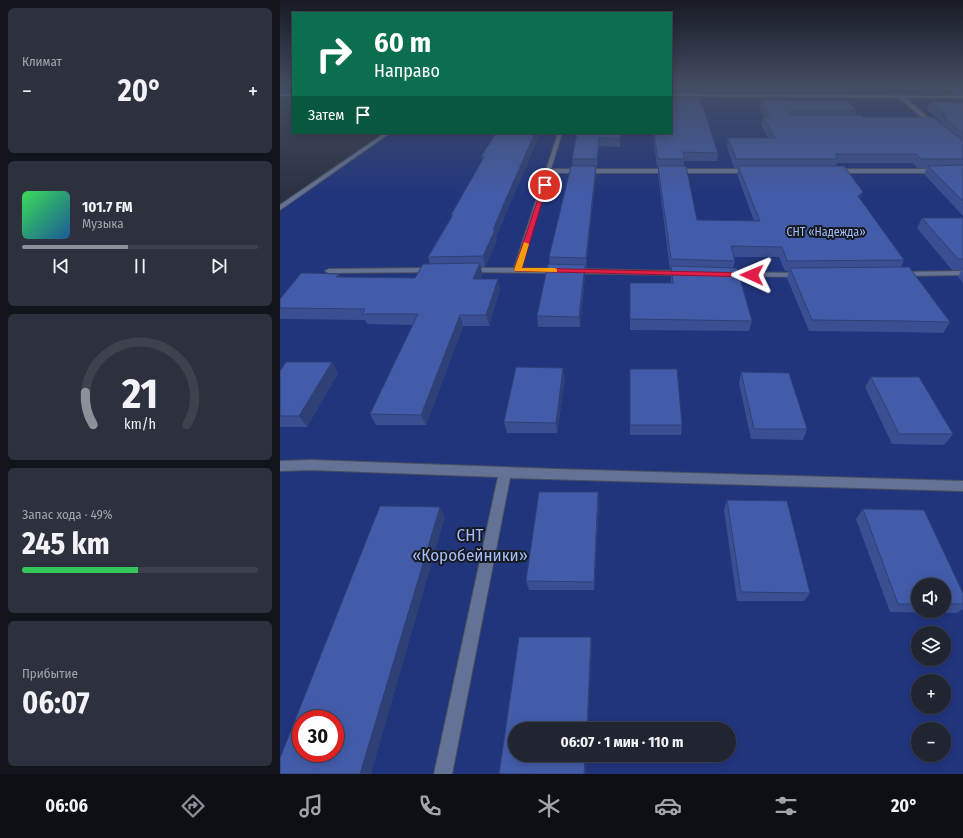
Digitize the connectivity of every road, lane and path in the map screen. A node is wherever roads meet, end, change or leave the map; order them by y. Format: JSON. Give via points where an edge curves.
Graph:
{"nodes":[{"id":1,"x":932,"y":123,"type":"edge"},
{"id":2,"x":940,"y":130,"type":"edge"},
{"id":3,"x":387,"y":134,"type":"edge"},
{"id":4,"x":560,"y":134,"type":"edge"},
{"id":5,"x":549,"y":171,"type":"junction"},
{"id":6,"x":756,"y":171,"type":"edge"},
{"id":7,"x":828,"y":171,"type":"edge"},
{"id":8,"x":963,"y":171,"type":"edge"},
{"id":9,"x":280,"y":208,"type":"edge"},
{"id":10,"x":439,"y":270,"type":"edge"},
{"id":11,"x":463,"y":270,"type":"edge"},
{"id":12,"x":518,"y":270,"type":"junction"},
{"id":13,"x":329,"y":271,"type":"dead end"},
{"id":14,"x":963,"y":273,"type":"edge"},
{"id":15,"x":690,"y":274,"type":"edge"},
{"id":16,"x":713,"y":274,"type":"edge"},
{"id":17,"x":893,"y":274,"type":"edge"},
{"id":18,"x":807,"y":275,"type":"edge"},
{"id":19,"x":280,"y":466,"type":"edge"},
{"id":20,"x":505,"y":474,"type":"junction"},
{"id":21,"x":963,"y":486,"type":"edge"},
{"id":22,"x":443,"y":774,"type":"edge"}],
"edges":[{"from":1,"to":2,"type":"street"},
{"from":3,"to":9,"type":"street"},
{"from":4,"to":5,"type":"street"},
{"from":5,"to":6,"type":"street"},
{"from":5,"to":12,"type":"street"},
{"from":7,"to":8,"type":"street"},
{"from":10,"to":13,"type":"street"},
{"from":11,"to":12,"type":"street"},
{"from":12,"to":15,"type":"street"},
{"from":14,"to":17,"type":"street"},
{"from":16,"to":18,"type":"street"},
{"from":19,"to":20,"type":"street","via":[[311,465]]},
{"from":20,"to":21,"type":"street"},
{"from":20,"to":22,"type":"street"}]}
